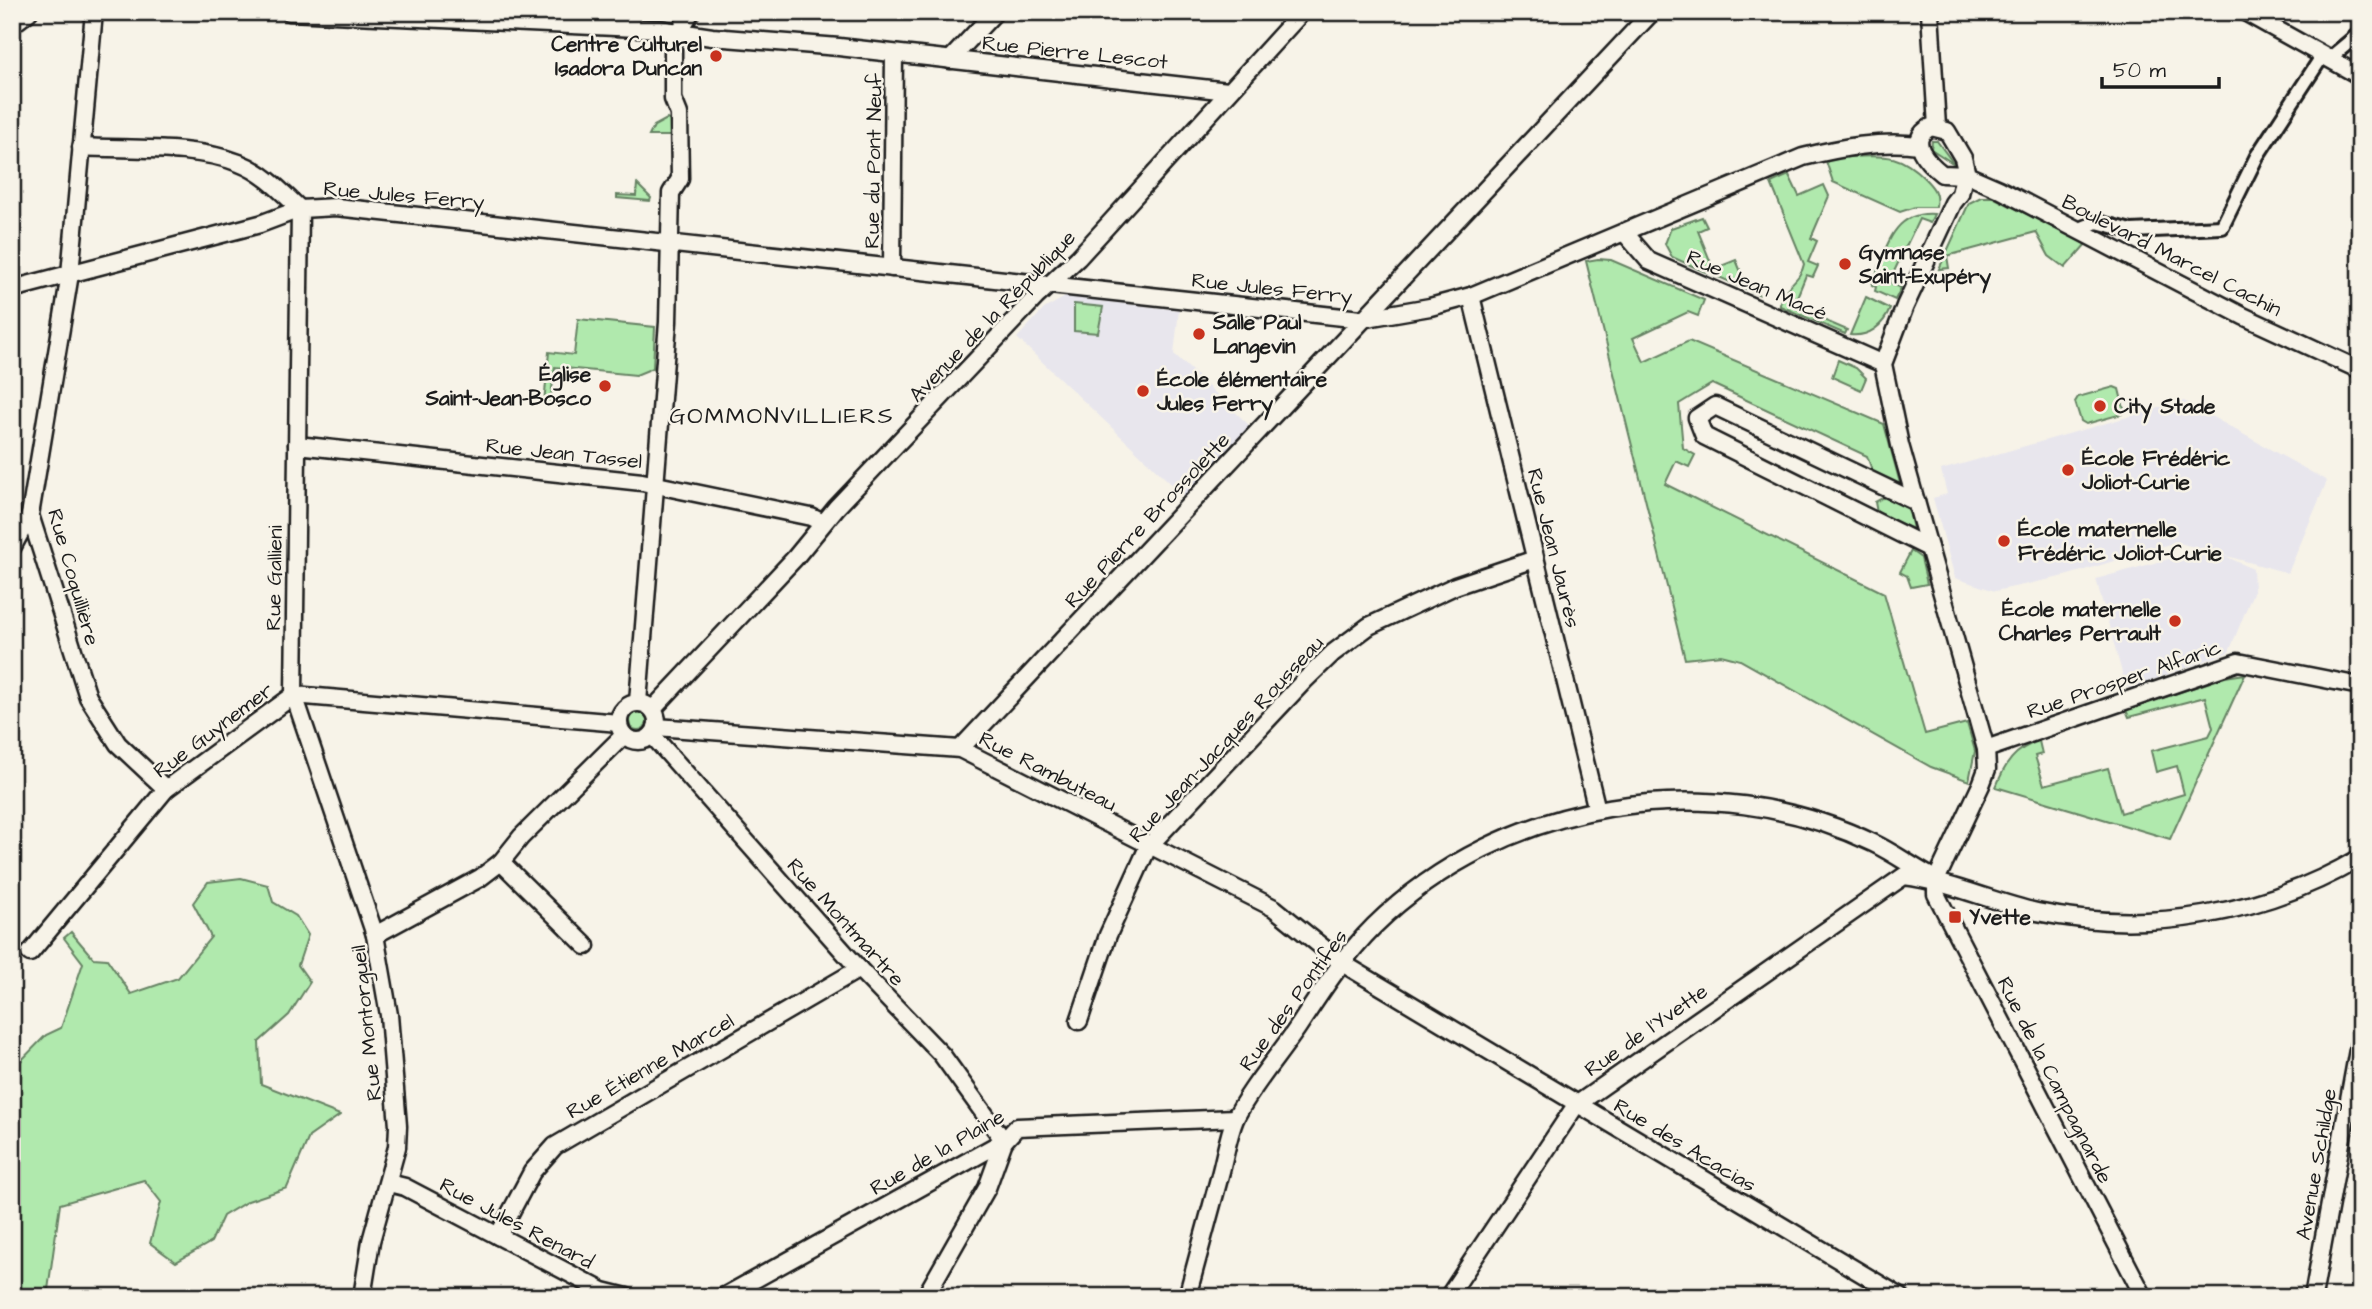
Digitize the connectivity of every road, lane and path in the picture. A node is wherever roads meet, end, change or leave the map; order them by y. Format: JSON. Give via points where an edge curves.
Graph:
{"nodes":[{"id":1,"x":29,"y":12,"type":"edge"},
{"id":2,"x":94,"y":12,"type":"edge"},
{"id":3,"x":289,"y":12,"type":"edge"},
{"id":4,"x":674,"y":12,"type":"edge"},
{"id":5,"x":691,"y":12,"type":"edge"},
{"id":6,"x":995,"y":12,"type":"edge"},
{"id":7,"x":1303,"y":12,"type":"edge"},
{"id":8,"x":1652,"y":12,"type":"edge"},
{"id":9,"x":1930,"y":12,"type":"edge"},
{"id":10,"x":2245,"y":12,"type":"edge"},
{"id":11,"x":464,"y":16,"type":"edge"},
{"id":12,"x":12,"y":25,"type":"edge"},
{"id":13,"x":678,"y":31,"type":"junction"},
{"id":14,"x":2360,"y":33,"type":"edge"},
{"id":15,"x":2348,"y":44,"type":"junction"},
{"id":16,"x":2360,"y":51,"type":"edge"},
{"id":17,"x":894,"y":54,"type":"junction"},
{"id":18,"x":2327,"y":57,"type":"junction"},
{"id":19,"x":950,"y":60,"type":"junction"},
{"id":20,"x":2360,"y":76,"type":"edge"},
{"id":21,"x":1228,"y":91,"type":"junction"},
{"id":22,"x":1937,"y":127,"type":"junction"},
{"id":23,"x":1919,"y":145,"type":"junction"},
{"id":24,"x":81,"y":147,"type":"junction"},
{"id":25,"x":1942,"y":174,"type":"junction"},
{"id":26,"x":1965,"y":175,"type":"junction"},
{"id":27,"x":1953,"y":203,"type":"junction"},
{"id":28,"x":300,"y":209,"type":"junction"},
{"id":29,"x":2077,"y":230,"type":"junction"},
{"id":30,"x":1624,"y":232,"type":"junction"},
{"id":31,"x":672,"y":245,"type":"junction"},
{"id":32,"x":892,"y":268,"type":"junction"},
{"id":33,"x":70,"y":274,"type":"junction"},
{"id":34,"x":1047,"y":286,"type":"junction"},
{"id":35,"x":12,"y":289,"type":"edge"},
{"id":36,"x":1471,"y":296,"type":"junction"},
{"id":37,"x":1361,"y":319,"type":"junction"},
{"id":38,"x":1883,"y":364,"type":"junction"},
{"id":39,"x":2360,"y":370,"type":"edge"},
{"id":40,"x":297,"y":445,"type":"junction"},
{"id":41,"x":655,"y":485,"type":"junction"},
{"id":42,"x":1916,"y":502,"type":"junction"},
{"id":43,"x":30,"y":514,"type":"junction"},
{"id":44,"x":823,"y":523,"type":"junction"},
{"id":45,"x":12,"y":548,"type":"edge"},
{"id":46,"x":1929,"y":548,"type":"junction"},
{"id":47,"x":1535,"y":559,"type":"junction"},
{"id":48,"x":2360,"y":686,"type":"edge"},
{"id":49,"x":294,"y":695,"type":"junction"},
{"id":50,"x":645,"y":706,"type":"junction"},
{"id":51,"x":621,"y":729,"type":"junction"},
{"id":52,"x":654,"y":731,"type":"junction"},
{"id":53,"x":960,"y":749,"type":"junction"},
{"id":54,"x":1986,"y":749,"type":"junction"},
{"id":55,"x":166,"y":789,"type":"junction"},
{"id":56,"x":1597,"y":810,"type":"junction"},
{"id":57,"x":1148,"y":847,"type":"junction"},
{"id":58,"x":2360,"y":858,"type":"edge"},
{"id":59,"x":501,"y":862,"type":"junction"},
{"id":60,"x":1936,"y":880,"type":"junction"},
{"id":61,"x":375,"y":935,"type":"junction"},
{"id":62,"x":586,"y":946,"type":"dead end"},
{"id":63,"x":30,"y":953,"type":"dead end"},
{"id":64,"x":1342,"y":963,"type":"junction"},
{"id":65,"x":859,"y":970,"type":"junction"},
{"id":66,"x":1079,"y":1021,"type":"dead end"},
{"id":67,"x":2360,"y":1039,"type":"edge"},
{"id":68,"x":1576,"y":1105,"type":"junction"},
{"id":69,"x":1235,"y":1118,"type":"junction"},
{"id":70,"x":1004,"y":1141,"type":"junction"},
{"id":71,"x":388,"y":1183,"type":"junction"},
{"id":72,"x":498,"y":1236,"type":"junction"},
{"id":73,"x":362,"y":1297,"type":"edge"},
{"id":74,"x":627,"y":1297,"type":"edge"},
{"id":75,"x":723,"y":1297,"type":"edge"},
{"id":76,"x":925,"y":1297,"type":"edge"},
{"id":77,"x":1186,"y":1297,"type":"edge"},
{"id":78,"x":1448,"y":1297,"type":"edge"},
{"id":79,"x":1901,"y":1297,"type":"edge"},
{"id":80,"x":2144,"y":1297,"type":"edge"},
{"id":81,"x":2313,"y":1297,"type":"edge"}],
"edges":[{"from":1,"to":12,"type":"street"},
{"from":2,"to":24,"type":"street","name":"Rue Coquillière"},
{"from":3,"to":11,"type":"street","name":"Rue Pierre Lescot"},
{"from":4,"to":13,"type":"street"},
{"from":5,"to":13,"type":"street"},
{"from":6,"to":19,"type":"street"},
{"from":7,"to":21,"type":"street","name":"Avenue de la République"},
{"from":8,"to":37,"type":"street","name":"Rue Pierre Brossolette"},
{"from":9,"to":22,"type":"street"},
{"from":10,"to":18,"type":"street"},
{"from":11,"to":13,"type":"street","name":"Rue Pierre Lescot"},
{"from":13,"to":17,"type":"street","name":"Rue Pierre Lescot"},
{"from":13,"to":31,"type":"street","via":[[673,42],[673,99],[680,114],[680,179],[671,193]]},
{"from":14,"to":15,"type":"street"},
{"from":15,"to":16,"type":"street"},
{"from":15,"to":18,"type":"street"},
{"from":17,"to":19,"type":"street","name":"Rue Pierre Lescot"},
{"from":17,"to":32,"type":"street","name":"Rue du Pont Neuf"},
{"from":18,"to":20,"type":"street"},
{"from":18,"to":29,"type":"street","via":[[2257,156],[2222,227],[2131,231],[2097,222]]},
{"from":19,"to":21,"type":"street","name":"Rue Pierre Lescot"},
{"from":21,"to":34,"type":"street","name":"Avenue de la République"},
{"from":22,"to":23,"type":"street","via":[[1922,133]]},
{"from":22,"to":26,"type":"street","via":[[1950,136],[1964,158]]},
{"from":23,"to":25,"type":"street","via":[[1928,163]]},
{"from":23,"to":30,"type":"street","name":"Rue Jules Ferry","via":[[1837,148],[1803,157]]},
{"from":24,"to":28,"type":"street","via":[[211,154],[240,163]]},
{"from":24,"to":33,"type":"street","name":"Rue Coquillière"},
{"from":25,"to":26,"type":"street","name":"Boulevard Marcel Cachin"},
{"from":25,"to":27,"type":"street"},
{"from":26,"to":27,"type":"street","via":[[1961,194]]},
{"from":26,"to":29,"type":"street","name":"Boulevard Marcel Cachin"},
{"from":27,"to":38,"type":"street"},
{"from":28,"to":31,"type":"street","name":"Rue Jules Ferry","via":[[336,207]]},
{"from":28,"to":33,"type":"street","name":"Rue Jules Ferry","via":[[260,224]]},
{"from":28,"to":40,"type":"street","name":"Rue Gallieni"},
{"from":29,"to":39,"type":"street","name":"Boulevard Marcel Cachin"},
{"from":30,"to":36,"type":"street","name":"Rue Jules Ferry"},
{"from":30,"to":38,"type":"street","name":"Rue Jean Macé","via":[[1649,261]]},
{"from":31,"to":32,"type":"street","name":"Rue Jules Ferry"},
{"from":31,"to":41,"type":"street","via":[[662,322]]},
{"from":32,"to":34,"type":"street","name":"Rue Jules Ferry"},
{"from":33,"to":35,"type":"street","name":"Rue Jules Ferry"},
{"from":33,"to":43,"type":"street","name":"Rue Coquillière"},
{"from":34,"to":37,"type":"street","name":"Rue Jules Ferry"},
{"from":34,"to":44,"type":"street","name":"Avenue de la République"},
{"from":36,"to":37,"type":"street","name":"Rue Jules Ferry"},
{"from":36,"to":47,"type":"street","name":"Rue Jean Jaurès"},
{"from":37,"to":53,"type":"street","name":"Rue Pierre Brossolette"},
{"from":38,"to":42,"type":"street"},
{"from":40,"to":41,"type":"street","name":"Rue Jean Tassel"},
{"from":40,"to":49,"type":"street","name":"Rue Gallieni"},
{"from":41,"to":44,"type":"street","name":"Rue Jean Tassel"},
{"from":41,"to":50,"type":"street"},
{"from":42,"to":46,"type":"street"},
{"from":42,"to":46,"type":"street","via":[[1715,406],[1697,418],[1704,436]]},
{"from":43,"to":45,"type":"street"},
{"from":43,"to":55,"type":"street","name":"Rue Coquillière","via":[[88,697],[118,744]]},
{"from":44,"to":50,"type":"street","name":"Avenue de la République","via":[[795,558]]},
{"from":46,"to":54,"type":"street"},
{"from":47,"to":56,"type":"street","name":"Rue Jean Jaurès"},
{"from":47,"to":57,"type":"street","name":"Rue Jean-Jacques Rousseau","via":[[1418,602],[1369,626],[1333,653]]},
{"from":48,"to":54,"type":"street","name":"Rue Prosper Alfaric","via":[[2238,662]]},
{"from":49,"to":51,"type":"street","name":"Rue Guynemer"},
{"from":49,"to":55,"type":"street","name":"Rue Guynemer"},
{"from":49,"to":61,"type":"street","name":"Rue Gallieni"},
{"from":50,"to":51,"type":"street","name":"Avenue de la République","via":[[624,709]]},
{"from":50,"to":52,"type":"street"},
{"from":51,"to":52,"type":"street","name":"Rue Guynemer","via":[[638,740]]},
{"from":51,"to":59,"type":"street","name":"Rue Montorgueil"},
{"from":52,"to":53,"type":"street","name":"Rue Rambuteau"},
{"from":52,"to":65,"type":"street","name":"Rue Montmartre"},
{"from":53,"to":57,"type":"street","name":"Rue Rambuteau"},
{"from":54,"to":60,"type":"street","via":[[1987,769],[1981,785]]},
{"from":55,"to":63,"type":"street","name":"Rue Guynemer"},
{"from":56,"to":60,"type":"street","name":"Rue des Pontifes","via":[[1661,802],[1716,802],[1770,809],[1874,843]]},
{"from":56,"to":64,"type":"street","name":"Rue des Pontifes","via":[[1535,826],[1444,870],[1391,910]]},
{"from":57,"to":64,"type":"street","name":"Rue Rambuteau","via":[[1274,908]]},
{"from":57,"to":66,"type":"street","name":"Rue Jean-Jacques Rousseau","via":[[1108,934]]},
{"from":58,"to":60,"type":"street","via":[[2261,901],[2196,918],[2130,922],[2037,912]]},
{"from":59,"to":61,"type":"street","name":"Rue Montorgueil"},
{"from":59,"to":62,"type":"street"},
{"from":60,"to":68,"type":"street","name":"Rue de l'Yvette","via":[[1904,876]]},
{"from":60,"to":80,"type":"street","name":"Rue de la Campagnarde","via":[[1944,912]]},
{"from":61,"to":71,"type":"street","name":"Rue Montorgueil","via":[[387,1001],[398,1126]]},
{"from":64,"to":68,"type":"street","name":"Rue des Acacias"},
{"from":64,"to":69,"type":"street","name":"Rue des Pontifes"},
{"from":65,"to":70,"type":"street","name":"Rue Montmartre","via":[[942,1055]]},
{"from":65,"to":72,"type":"street","name":"Rue Étienne Marcel","via":[[555,1146],[532,1172]]},
{"from":67,"to":81,"type":"street","name":"Avenue Schildge"},
{"from":68,"to":78,"type":"street","name":"Rue de l'Yvette"},
{"from":68,"to":79,"type":"street","name":"Rue des Acacias"},
{"from":69,"to":70,"type":"street","name":"Rue de la Plaine","via":[[1017,1127]]},
{"from":69,"to":77,"type":"street","name":"Rue des Pontifes"},
{"from":70,"to":75,"type":"street","name":"Rue de la Plaine"},
{"from":70,"to":76,"type":"street","via":[[987,1188]]},
{"from":71,"to":72,"type":"street","name":"Rue Jules Renard","via":[[405,1187]]},
{"from":71,"to":73,"type":"street","name":"Rue Montorgueil","via":[[371,1241]]},
{"from":72,"to":74,"type":"street","name":"Rue Jules Renard","via":[[603,1291]]}]}
